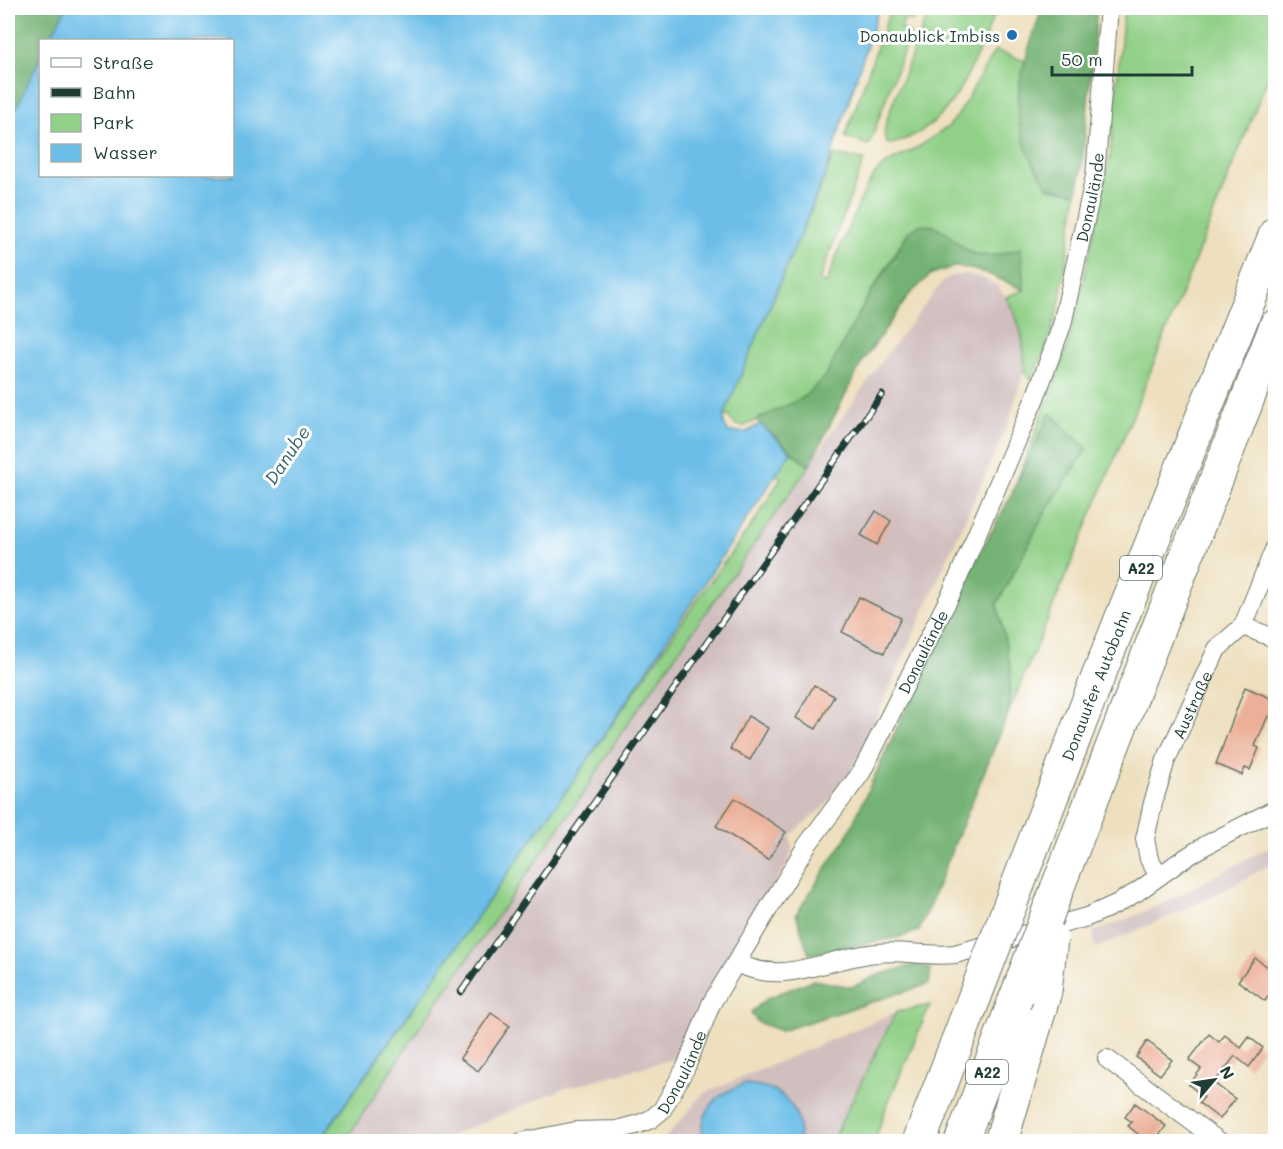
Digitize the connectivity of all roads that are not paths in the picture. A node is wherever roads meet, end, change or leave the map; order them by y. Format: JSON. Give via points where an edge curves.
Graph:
{"nodes":[{"id":1,"x":1109,"y":8,"type":"edge"},
{"id":2,"x":1275,"y":233,"type":"edge"},
{"id":3,"x":1275,"y":326,"type":"edge"},
{"id":4,"x":1275,"y":545,"type":"edge"},
{"id":5,"x":1243,"y":626,"type":"junction"},
{"id":6,"x":1275,"y":639,"type":"edge"},
{"id":7,"x":1275,"y":809,"type":"edge"},
{"id":8,"x":1159,"y":876,"type":"junction"},
{"id":9,"x":1057,"y":889,"type":"junction"},
{"id":10,"x":737,"y":963,"type":"junction"},
{"id":11,"x":1107,"y":1059,"type":"dead end"},
{"id":12,"x":521,"y":1142,"type":"edge"},
{"id":13,"x":919,"y":1142,"type":"edge"},
{"id":14,"x":961,"y":1142,"type":"edge"},
{"id":15,"x":1001,"y":1142,"type":"edge"},
{"id":16,"x":1220,"y":1142,"type":"edge"}],
"edges":[{"from":1,"to":10,"type":"street","name":"Donaulände","via":[[1095,176],[1062,325],[1035,398],[952,592],[867,763],[807,845]]},
{"from":2,"to":13,"type":"highway","name":"Donauufer Autobahn","number":"A22","bridge":true,"via":[[1088,702]]},
{"from":3,"to":9,"type":"highway","number":"A22"},
{"from":4,"to":5,"type":"street","name":"Austraße"},
{"from":5,"to":6,"type":"street"},
{"from":5,"to":8,"type":"street","name":"Austraße","via":[[1217,649],[1166,760],[1145,839],[1149,859]]},
{"from":7,"to":8,"type":"street","via":[[1206,845]]},
{"from":8,"to":10,"type":"street","via":[[1129,897],[1087,917],[947,955],[874,953],[778,972],[760,972]]},
{"from":9,"to":14,"type":"highway","number":"A22","bridge":true},
{"from":9,"to":15,"type":"highway","bridge":true,"via":[[1045,992]]},
{"from":10,"to":12,"type":"street","name":"Donaulände","via":[[711,1004],[686,1067],[662,1110],[651,1119],[617,1130],[576,1131]]},
{"from":11,"to":16,"type":"street"}]}
